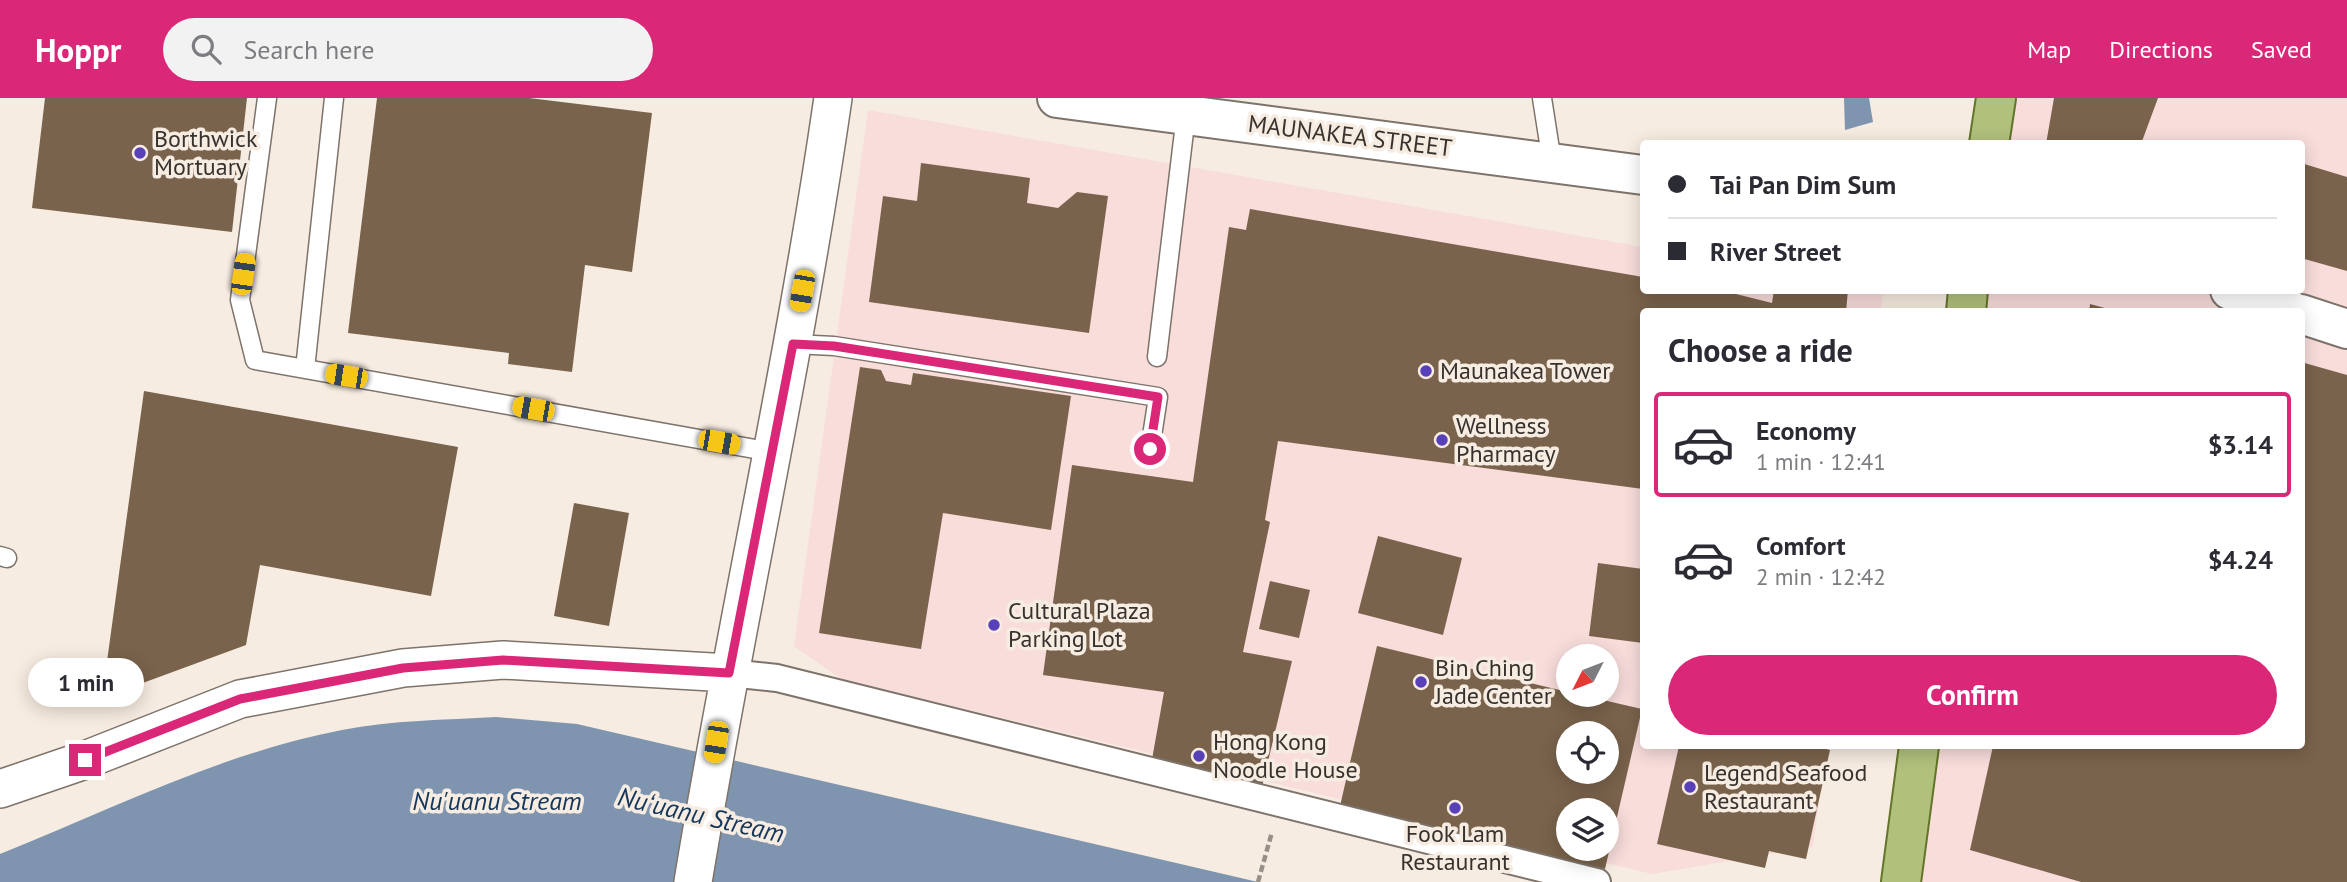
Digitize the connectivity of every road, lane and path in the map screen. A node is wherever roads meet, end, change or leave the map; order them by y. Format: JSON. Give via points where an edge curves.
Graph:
{"nodes":[{"id":1,"x":267,"y":98,"type":"edge"},
{"id":2,"x":334,"y":98,"type":"edge"},
{"id":3,"x":833,"y":98,"type":"edge"},
{"id":4,"x":1057,"y":98,"type":"edge"},
{"id":5,"x":1542,"y":98,"type":"edge"},
{"id":6,"x":1996,"y":98,"type":"edge"},
{"id":7,"x":1204,"y":110,"type":"edge"},
{"id":8,"x":1990,"y":140,"type":"edge"},
{"id":9,"x":1552,"y":162,"type":"junction"},
{"id":10,"x":1640,"y":175,"type":"edge"},
{"id":11,"x":2242,"y":294,"type":"edge"},
{"id":12,"x":2282,"y":308,"type":"edge"},
{"id":13,"x":2305,"y":315,"type":"edge"},
{"id":14,"x":2347,"y":329,"type":"edge"},
{"id":15,"x":793,"y":344,"type":"junction"},
{"id":16,"x":1157,"y":357,"type":"dead end"},
{"id":17,"x":305,"y":369,"type":"junction"},
{"id":18,"x":1150,"y":449,"type":"dead end"},
{"id":19,"x":772,"y":452,"type":"junction"},
{"id":20,"x":729,"y":673,"type":"junction"},
{"id":21,"x":1919,"y":749,"type":"edge"},
{"id":22,"x":0,"y":789,"type":"edge"},
{"id":23,"x":1261,"y":870,"type":"dead end"},
{"id":24,"x":693,"y":882,"type":"edge"},
{"id":25,"x":1258,"y":882,"type":"edge"},
{"id":26,"x":1597,"y":882,"type":"edge"},
{"id":27,"x":1901,"y":882,"type":"edge"}],
"edges":[{"from":1,"to":17,"type":"lane","via":[[240,300],[255,360]]},
{"from":2,"to":17,"type":"lane"},
{"from":3,"to":15,"type":"street"},
{"from":4,"to":7,"type":"street","name":"MAUNAKEA STREET"},
{"from":5,"to":9,"type":"lane"},
{"from":6,"to":8,"type":"main road"},
{"from":7,"to":9,"type":"street","name":"MAUNAKEA STREET"},
{"from":7,"to":16,"type":"lane"},
{"from":9,"to":10,"type":"street","name":"MAUNAKEA STREET"},
{"from":11,"to":12,"type":"street"},
{"from":13,"to":14,"type":"street"},
{"from":15,"to":18,"type":"lane","via":[[834,346],[1158,397]]},
{"from":15,"to":19,"type":"street"},
{"from":17,"to":19,"type":"lane"},
{"from":19,"to":20,"type":"street"},
{"from":20,"to":22,"type":"street","via":[[503,660],[403,668],[240,699]]},
{"from":20,"to":24,"type":"street"},
{"from":20,"to":26,"type":"street","via":[[777,678]]},
{"from":21,"to":27,"type":"main road"},
{"from":23,"to":25,"type":"path"}]}
